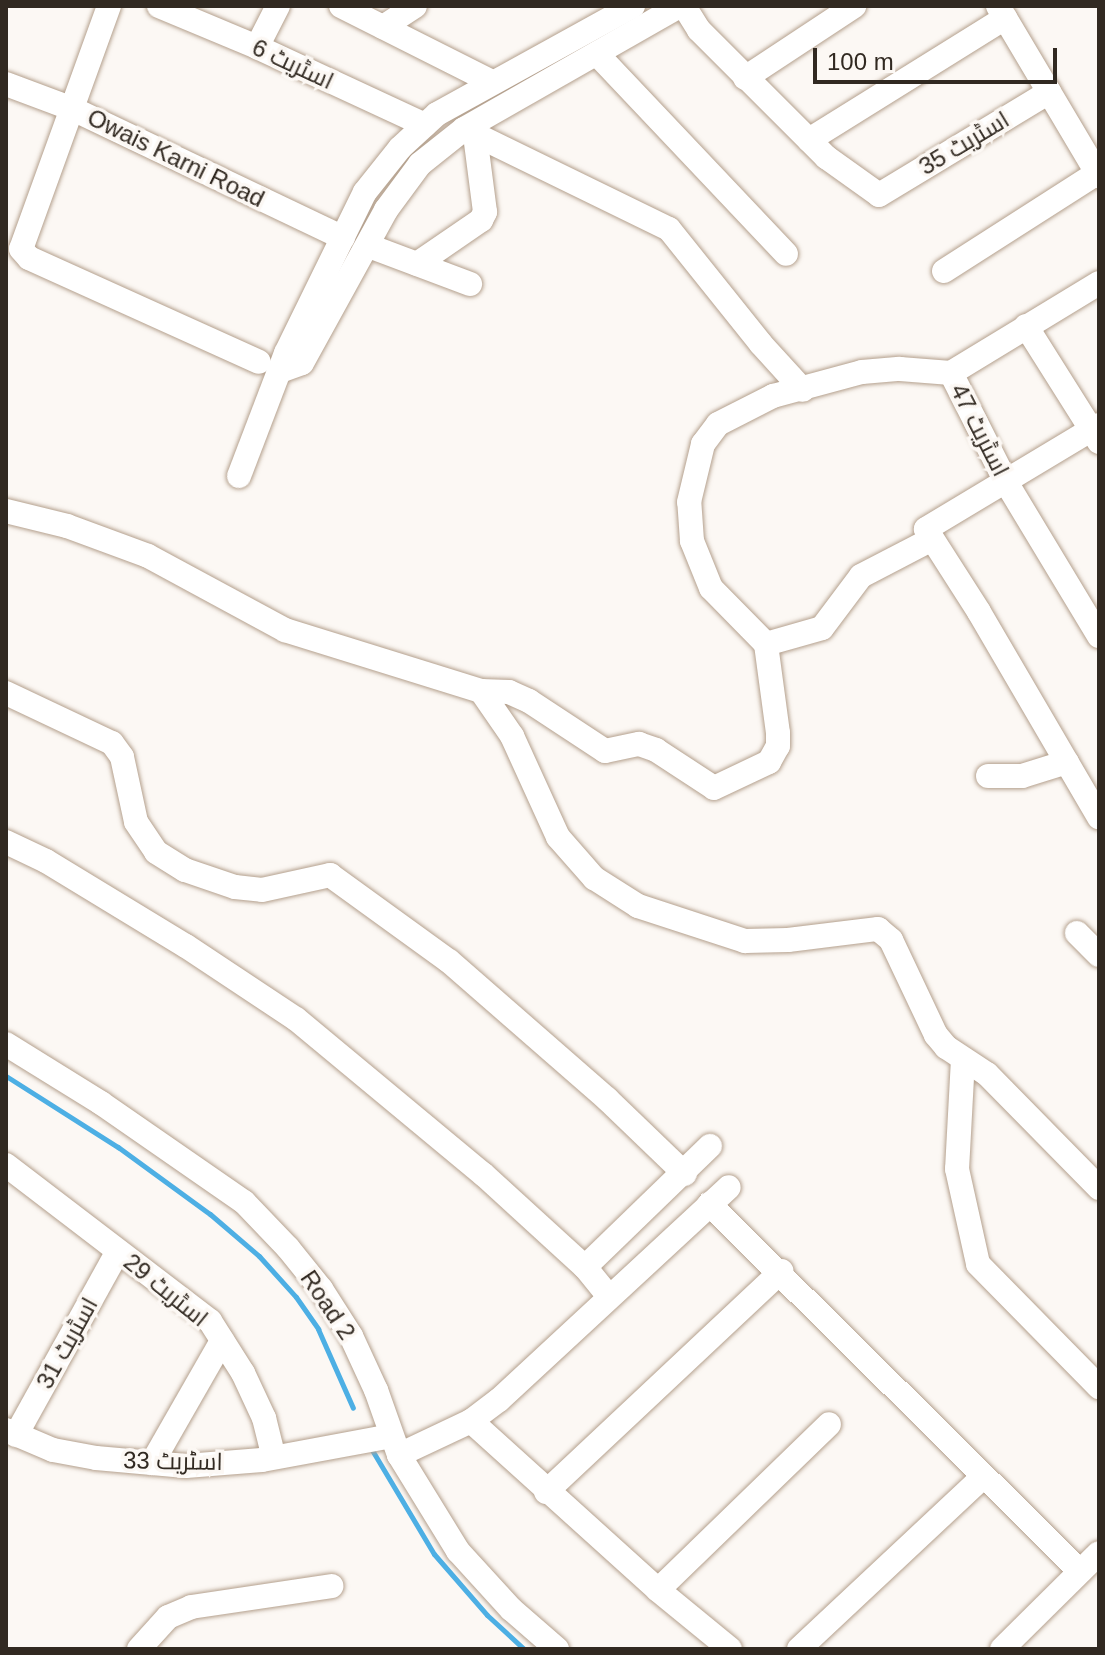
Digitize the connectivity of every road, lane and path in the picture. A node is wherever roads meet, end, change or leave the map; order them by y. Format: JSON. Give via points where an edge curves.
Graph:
{"nodes":[{"id":1,"x":109,"y":6,"type":"edge"},
{"id":2,"x":159,"y":6,"type":"edge"},
{"id":3,"x":278,"y":6,"type":"edge"},
{"id":4,"x":341,"y":6,"type":"edge"},
{"id":5,"x":415,"y":6,"type":"edge"},
{"id":6,"x":633,"y":6,"type":"edge"},
{"id":7,"x":682,"y":6,"type":"edge"},
{"id":8,"x":854,"y":6,"type":"edge"},
{"id":9,"x":1001,"y":12,"type":"edge"},
{"id":10,"x":383,"y":27,"type":"junction"},
{"id":11,"x":257,"y":47,"type":"junction"},
{"id":12,"x":597,"y":54,"type":"junction"},
{"id":13,"x":745,"y":78,"type":"junction"},
{"id":14,"x":492,"y":82,"type":"junction"},
{"id":15,"x":6,"y":84,"type":"edge"},
{"id":16,"x":1049,"y":92,"type":"junction"},
{"id":17,"x":73,"y":109,"type":"junction"},
{"id":18,"x":425,"y":125,"type":"junction"},
{"id":19,"x":470,"y":132,"type":"junction"},
{"id":20,"x":809,"y":140,"type":"junction"},
{"id":21,"x":1098,"y":175,"type":"edge"},
{"id":22,"x":343,"y":238,"type":"junction"},
{"id":23,"x":369,"y":246,"type":"junction"},
{"id":24,"x":786,"y":254,"type":"dead end"},
{"id":25,"x":417,"y":264,"type":"junction"},
{"id":26,"x":944,"y":271,"type":"dead end"},
{"id":27,"x":470,"y":284,"type":"dead end"},
{"id":28,"x":1098,"y":286,"type":"edge"},
{"id":29,"x":1026,"y":326,"type":"junction"},
{"id":30,"x":270,"y":366,"type":"junction"},
{"id":31,"x":951,"y":373,"type":"junction"},
{"id":32,"x":803,"y":390,"type":"junction"},
{"id":33,"x":1096,"y":432,"type":"edge"},
{"id":34,"x":239,"y":476,"type":"dead end"},
{"id":35,"x":1006,"y":482,"type":"junction"},
{"id":36,"x":6,"y":511,"type":"edge"},
{"id":37,"x":929,"y":534,"type":"junction"},
{"id":38,"x":1099,"y":636,"type":"edge"},
{"id":39,"x":766,"y":644,"type":"junction"},
{"id":40,"x":481,"y":691,"type":"junction"},
{"id":41,"x":6,"y":693,"type":"edge"},
{"id":42,"x":1067,"y":762,"type":"junction"},
{"id":43,"x":988,"y":776,"type":"dead end"},
{"id":44,"x":1099,"y":817,"type":"edge"},
{"id":45,"x":6,"y":842,"type":"edge"},
{"id":46,"x":1077,"y":933,"type":"dead end"},
{"id":47,"x":1099,"y":955,"type":"edge"},
{"id":48,"x":6,"y":1044,"type":"edge"},
{"id":49,"x":963,"y":1059,"type":"junction"},
{"id":50,"x":710,"y":1146,"type":"dead end"},
{"id":51,"x":685,"y":1174,"type":"junction"},
{"id":52,"x":10,"y":1177,"type":"edge"},
{"id":53,"x":729,"y":1187,"type":"dead end"},
{"id":54,"x":1099,"y":1188,"type":"edge"},
{"id":55,"x":709,"y":1204,"type":"junction"},
{"id":56,"x":118,"y":1251,"type":"junction"},
{"id":57,"x":585,"y":1267,"type":"junction"},
{"id":58,"x":781,"y":1271,"type":"junction"},
{"id":59,"x":609,"y":1297,"type":"junction"},
{"id":60,"x":222,"y":1341,"type":"junction"},
{"id":61,"x":1099,"y":1387,"type":"edge"},
{"id":62,"x":471,"y":1421,"type":"junction"},
{"id":63,"x":829,"y":1424,"type":"dead end"},
{"id":64,"x":11,"y":1432,"type":"edge"},
{"id":65,"x":395,"y":1446,"type":"junction"},
{"id":66,"x":273,"y":1455,"type":"junction"},
{"id":67,"x":152,"y":1463,"type":"junction"},
{"id":68,"x":983,"y":1477,"type":"junction"},
{"id":69,"x":546,"y":1492,"type":"junction"},
{"id":70,"x":1099,"y":1553,"type":"edge"},
{"id":71,"x":1080,"y":1571,"type":"junction"},
{"id":72,"x":331,"y":1586,"type":"dead end"},
{"id":73,"x":658,"y":1590,"type":"junction"},
{"id":74,"x":139,"y":1649,"type":"edge"},
{"id":75,"x":557,"y":1649,"type":"edge"},
{"id":76,"x":730,"y":1649,"type":"edge"},
{"id":77,"x":799,"y":1649,"type":"edge"},
{"id":78,"x":1002,"y":1649,"type":"edge"}],
"edges":[{"from":1,"to":17,"type":"street"},
{"from":2,"to":11,"type":"street","name":"اسٹریٹ 6"},
{"from":3,"to":11,"type":"street"},
{"from":4,"to":10,"type":"street"},
{"from":5,"to":10,"type":"street"},
{"from":6,"to":14,"type":"street"},
{"from":7,"to":12,"type":"street"},
{"from":7,"to":13,"type":"street"},
{"from":8,"to":13,"type":"street"},
{"from":9,"to":16,"type":"street"},
{"from":9,"to":20,"type":"street"},
{"from":10,"to":14,"type":"street"},
{"from":11,"to":18,"type":"street","name":"اسٹریٹ 6"},
{"from":12,"to":19,"type":"street"},
{"from":12,"to":24,"type":"street"},
{"from":13,"to":20,"type":"street"},
{"from":14,"to":18,"type":"street"},
{"from":15,"to":17,"type":"street","name":"Owais Karni Road"},
{"from":16,"to":20,"type":"street","name":"اسٹریٹ 35","via":[[879,195]]},
{"from":16,"to":21,"type":"street"},
{"from":17,"to":22,"type":"street","name":"Owais Karni Road"},
{"from":17,"to":30,"type":"street","via":[[21,249],[29,258]]},
{"from":18,"to":22,"type":"street","via":[[365,192]]},
{"from":19,"to":23,"type":"street","via":[[420,164],[386,210]]},
{"from":19,"to":25,"type":"street","via":[[485,212]]},
{"from":19,"to":32,"type":"street","via":[[669,229]]},
{"from":21,"to":26,"type":"street"},
{"from":22,"to":30,"type":"street"},
{"from":23,"to":25,"type":"street"},
{"from":23,"to":30,"type":"street","via":[[302,363]]},
{"from":25,"to":27,"type":"street"},
{"from":28,"to":29,"type":"street","name":"اسٹریٹ 47"},
{"from":29,"to":31,"type":"street","name":"اسٹریٹ 47"},
{"from":29,"to":33,"type":"street"},
{"from":30,"to":34,"type":"street"},
{"from":31,"to":32,"type":"street","via":[[888,369]]},
{"from":31,"to":35,"type":"street","name":"اسٹریٹ 47"},
{"from":32,"to":39,"type":"street","via":[[761,400],[718,424],[703,444],[691,485],[692,541],[705,577]]},
{"from":33,"to":35,"type":"street"},
{"from":35,"to":37,"type":"street"},
{"from":35,"to":38,"type":"street","name":"اسٹریٹ 47"},
{"from":36,"to":40,"type":"street","via":[[67,526],[148,556],[285,630]]},
{"from":37,"to":39,"type":"street","via":[[861,576],[822,628]]},
{"from":37,"to":42,"type":"street"},
{"from":39,"to":40,"type":"street","via":[[778,746],[769,762],[714,788],[656,750],[639,744],[605,751],[529,701],[509,692]]},
{"from":40,"to":49,"type":"street","via":[[512,736],[558,837],[594,878],[638,906],[745,941],[878,929],[891,940],[936,1035]]},
{"from":41,"to":51,"type":"street","via":[[112,743],[122,757],[136,822],[156,852],[185,870],[235,887],[262,890],[330,875],[449,961]]},
{"from":42,"to":43,"type":"street","via":[[1022,776]]},
{"from":42,"to":44,"type":"street"},
{"from":45,"to":57,"type":"street","via":[[160,930],[296,1019],[483,1174]]},
{"from":46,"to":47,"type":"street"},
{"from":48,"to":65,"type":"street","name":"Road 2","via":[[244,1202],[313,1279],[351,1336]]},
{"from":49,"to":54,"type":"street","via":[[987,1074]]},
{"from":49,"to":61,"type":"street","via":[[957,1169],[978,1264]]},
{"from":50,"to":51,"type":"street"},
{"from":51,"to":57,"type":"street"},
{"from":52,"to":56,"type":"street","name":"اسٹریٹ 29"},
{"from":53,"to":55,"type":"street","name":"اسٹریٹ 33"},
{"from":55,"to":58,"type":"street"},
{"from":55,"to":59,"type":"street","name":"اسٹریٹ 33"},
{"from":56,"to":60,"type":"street","name":"اسٹریٹ 29","via":[[210,1321]]},
{"from":56,"to":64,"type":"street","name":"اسٹریٹ 31"},
{"from":57,"to":59,"type":"street"},
{"from":58,"to":68,"type":"street"},
{"from":58,"to":69,"type":"street"},
{"from":59,"to":62,"type":"street","name":"اسٹریٹ 33"},
{"from":60,"to":66,"type":"street","name":"اسٹریٹ 29","via":[[264,1418]]},
{"from":60,"to":67,"type":"street"},
{"from":62,"to":65,"type":"street","name":"اسٹریٹ 33"},
{"from":62,"to":69,"type":"street"},
{"from":63,"to":73,"type":"street"},
{"from":64,"to":67,"type":"street","name":"اسٹریٹ 33","via":[[53,1450]]},
{"from":65,"to":66,"type":"street","name":"اسٹریٹ 33"},
{"from":65,"to":75,"type":"street","name":"Road 2","via":[[458,1551]]},
{"from":66,"to":67,"type":"street","name":"اسٹریٹ 33","via":[[186,1466]]},
{"from":68,"to":71,"type":"street"},
{"from":68,"to":77,"type":"street"},
{"from":69,"to":73,"type":"street"},
{"from":70,"to":71,"type":"street"},
{"from":71,"to":78,"type":"street"},
{"from":72,"to":74,"type":"street","via":[[191,1607],[168,1617]]},
{"from":73,"to":76,"type":"street"}]}
